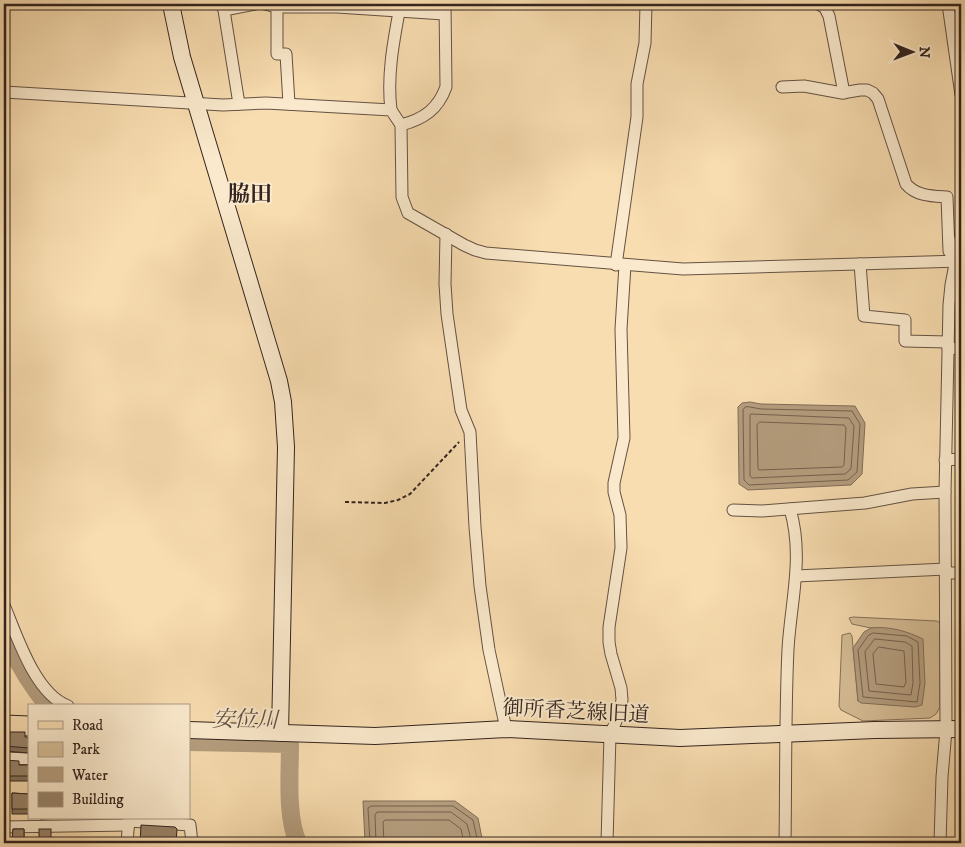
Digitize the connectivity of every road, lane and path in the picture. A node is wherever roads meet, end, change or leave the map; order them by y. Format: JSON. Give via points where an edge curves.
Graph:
{"nodes":[{"id":1,"x":171,"y":4,"type":"edge"},
{"id":2,"x":255,"y":4,"type":"edge"},
{"id":3,"x":646,"y":4,"type":"edge"},
{"id":4,"x":820,"y":4,"type":"edge"},
{"id":5,"x":948,"y":4,"type":"edge"},
{"id":6,"x":271,"y":5,"type":"edge"},
{"id":7,"x":224,"y":7,"type":"edge"},
{"id":8,"x":445,"y":9,"type":"edge"},
{"id":9,"x":399,"y":12,"type":"junction"},
{"id":10,"x":959,"y":61,"type":"edge"},
{"id":11,"x":782,"y":87,"type":"dead end"},
{"id":12,"x":4,"y":92,"type":"edge"},
{"id":13,"x":844,"y":92,"type":"junction"},
{"id":14,"x":961,"y":95,"type":"edge"},
{"id":15,"x":195,"y":103,"type":"junction"},
{"id":16,"x":238,"y":104,"type":"junction"},
{"id":17,"x":289,"y":104,"type":"junction"},
{"id":18,"x":391,"y":110,"type":"junction"},
{"id":19,"x":401,"y":125,"type":"junction"},
{"id":20,"x":961,"y":233,"type":"edge"},
{"id":21,"x":446,"y":234,"type":"junction"},
{"id":22,"x":959,"y":261,"type":"edge"},
{"id":23,"x":860,"y":264,"type":"junction"},
{"id":24,"x":620,"y":265,"type":"junction"},
{"id":25,"x":948,"y":345,"type":"junction"},
{"id":26,"x":961,"y":349,"type":"edge"},
{"id":27,"x":470,"y":432,"type":"junction"},
{"id":28,"x":961,"y":459,"type":"edge"},
{"id":29,"x":945,"y":460,"type":"junction"},
{"id":30,"x":945,"y":492,"type":"junction"},
{"id":31,"x":345,"y":502,"type":"dead end"},
{"id":32,"x":790,"y":509,"type":"junction"},
{"id":33,"x":733,"y":510,"type":"dead end"},
{"id":34,"x":946,"y":571,"type":"junction"},
{"id":35,"x":961,"y":573,"type":"edge"},
{"id":36,"x":796,"y":576,"type":"junction"},
{"id":37,"x":4,"y":605,"type":"edge"},
{"id":38,"x":64,"y":704,"type":"edge"},
{"id":39,"x":4,"y":726,"type":"edge"},
{"id":40,"x":28,"y":726,"type":"edge"},
{"id":41,"x":506,"y":729,"type":"junction"},
{"id":42,"x":190,"y":730,"type":"edge"},
{"id":43,"x":953,"y":730,"type":"edge"},
{"id":44,"x":280,"y":733,"type":"junction"},
{"id":45,"x":610,"y":735,"type":"junction"},
{"id":46,"x":786,"y":735,"type":"junction"},
{"id":47,"x":4,"y":758,"type":"edge"},
{"id":48,"x":28,"y":759,"type":"edge"},
{"id":49,"x":129,"y":821,"type":"edge"},
{"id":50,"x":4,"y":827,"type":"edge"},
{"id":51,"x":127,"y":843,"type":"edge"},
{"id":52,"x":192,"y":843,"type":"edge"},
{"id":53,"x":606,"y":843,"type":"edge"},
{"id":54,"x":785,"y":843,"type":"edge"},
{"id":55,"x":940,"y":843,"type":"edge"}],
"edges":[{"from":1,"to":15,"type":"street"},
{"from":2,"to":7,"type":"street"},
{"from":3,"to":24,"type":"street","via":[[645,43],[637,84],[637,117]]},
{"from":4,"to":13,"type":"street","via":[[830,16]]},
{"from":5,"to":10,"type":"street"},
{"from":6,"to":9,"type":"street"},
{"from":6,"to":17,"type":"street","via":[[276,54],[286,54]]},
{"from":7,"to":16,"type":"street"},
{"from":8,"to":9,"type":"street"},
{"from":8,"to":19,"type":"street","via":[[446,87],[426,116]]},
{"from":9,"to":18,"type":"street","via":[[392,52]]},
{"from":10,"to":14,"type":"street"},
{"from":11,"to":13,"type":"street","via":[[804,86]]},
{"from":12,"to":15,"type":"street"},
{"from":13,"to":22,"type":"street","via":[[867,90],[878,99],[902,175],[912,191],[947,197],[949,251]]},
{"from":15,"to":16,"type":"street"},
{"from":15,"to":44,"type":"street","via":[[284,402],[286,447]]},
{"from":16,"to":17,"type":"street"},
{"from":17,"to":18,"type":"street"},
{"from":18,"to":19,"type":"street"},
{"from":19,"to":21,"type":"street","via":[[404,205],[408,213]]},
{"from":20,"to":22,"type":"street"},
{"from":21,"to":24,"type":"street","via":[[486,253]]},
{"from":21,"to":27,"type":"street","via":[[447,314],[461,410]]},
{"from":22,"to":23,"type":"street"},
{"from":22,"to":25,"type":"street","via":[[951,285]]},
{"from":23,"to":24,"type":"street","via":[[704,269]]},
{"from":23,"to":25,"type":"street","via":[[864,316],[905,320],[905,341]]},
{"from":24,"to":45,"type":"street","via":[[624,438],[614,492],[620,515],[621,548],[609,642],[622,700]]},
{"from":25,"to":26,"type":"street"},
{"from":25,"to":29,"type":"street"},
{"from":27,"to":31,"type":"path","via":[[410,494],[385,504]]},
{"from":27,"to":41,"type":"street","via":[[480,586],[489,650]]},
{"from":28,"to":29,"type":"street"},
{"from":29,"to":30,"type":"street"},
{"from":30,"to":32,"type":"street"},
{"from":30,"to":34,"type":"street"},
{"from":32,"to":33,"type":"street"},
{"from":32,"to":36,"type":"street","via":[[797,538]]},
{"from":34,"to":35,"type":"street"},
{"from":34,"to":36,"type":"street"},
{"from":34,"to":43,"type":"street"},
{"from":36,"to":46,"type":"street","via":[[788,646]]},
{"from":37,"to":38,"type":"street","via":[[40,684],[55,700]]},
{"from":39,"to":40,"type":"main road"},
{"from":41,"to":44,"type":"street","name":"御所香芝線旧道","via":[[375,736]]},
{"from":41,"to":45,"type":"street","name":"御所香芝線旧道"},
{"from":42,"to":44,"type":"street","name":"御所香芝線旧道"},
{"from":43,"to":46,"type":"street","name":"御所香芝線旧道"},
{"from":43,"to":55,"type":"street","via":[[942,777]]},
{"from":45,"to":46,"type":"street","name":"御所香芝線旧道","via":[[680,738]]},
{"from":45,"to":53,"type":"street"},
{"from":46,"to":54,"type":"street"},
{"from":47,"to":48,"type":"street"},
{"from":49,"to":50,"type":"street"},
{"from":49,"to":51,"type":"street"},
{"from":49,"to":52,"type":"street","via":[[190,825]]}]}
